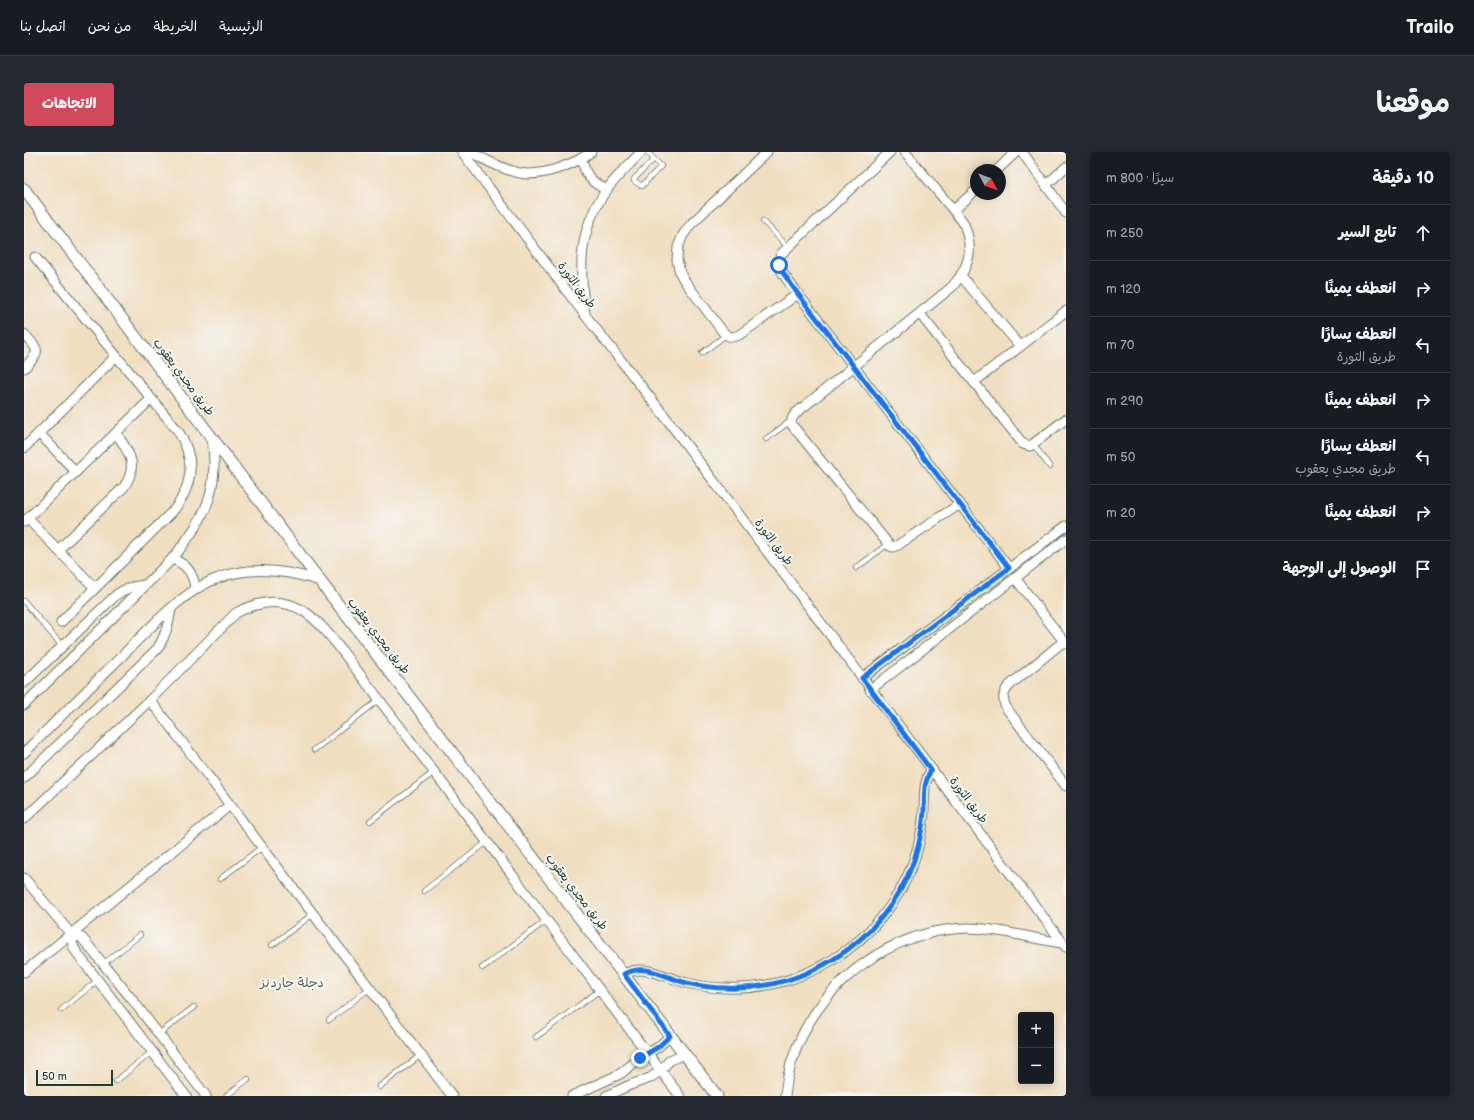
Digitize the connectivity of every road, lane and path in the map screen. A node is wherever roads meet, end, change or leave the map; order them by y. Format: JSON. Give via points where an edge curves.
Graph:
{"nodes":[{"id":1,"x":462,"y":152,"type":"edge"},
{"id":2,"x":470,"y":152,"type":"edge"},
{"id":3,"x":591,"y":152,"type":"edge"},
{"id":4,"x":641,"y":152,"type":"edge"},
{"id":5,"x":647,"y":152,"type":"edge"},
{"id":6,"x":766,"y":152,"type":"edge"},
{"id":7,"x":890,"y":152,"type":"edge"},
{"id":8,"x":905,"y":152,"type":"edge"},
{"id":9,"x":1016,"y":152,"type":"edge"},
{"id":10,"x":1022,"y":152,"type":"edge"},
{"id":11,"x":582,"y":158,"type":"junction"},
{"id":12,"x":654,"y":159,"type":"junction"},
{"id":13,"x":1003,"y":164,"type":"edge"},
{"id":14,"x":1066,"y":167,"type":"edge"},
{"id":15,"x":1046,"y":185,"type":"junction"},
{"id":16,"x":24,"y":189,"type":"edge"},
{"id":17,"x":607,"y":190,"type":"junction"},
{"id":18,"x":970,"y":195,"type":"edge"},
{"id":19,"x":954,"y":210,"type":"junction"},
{"id":20,"x":1066,"y":214,"type":"edge"},
{"id":21,"x":763,"y":221,"type":"dead end"},
{"id":22,"x":788,"y":247,"type":"junction"},
{"id":23,"x":35,"y":257,"type":"dead end"},
{"id":24,"x":961,"y":276,"type":"junction"},
{"id":25,"x":798,"y":294,"type":"junction"},
{"id":26,"x":1066,"y":311,"type":"edge"},
{"id":27,"x":920,"y":314,"type":"junction"},
{"id":28,"x":585,"y":315,"type":"junction"},
{"id":29,"x":24,"y":334,"type":"edge"},
{"id":30,"x":726,"y":335,"type":"junction"},
{"id":31,"x":1020,"y":346,"type":"junction"},
{"id":32,"x":702,"y":352,"type":"dead end"},
{"id":33,"x":116,"y":356,"type":"junction"},
{"id":34,"x":854,"y":366,"type":"junction"},
{"id":35,"x":24,"y":368,"type":"edge"},
{"id":36,"x":974,"y":382,"type":"junction"},
{"id":37,"x":151,"y":399,"type":"junction"},
{"id":38,"x":1066,"y":419,"type":"edge"},
{"id":39,"x":792,"y":420,"type":"junction"},
{"id":40,"x":39,"y":433,"type":"junction"},
{"id":41,"x":116,"y":433,"type":"junction"},
{"id":42,"x":212,"y":436,"type":"junction"},
{"id":43,"x":766,"y":439,"type":"dead end"},
{"id":44,"x":1033,"y":444,"type":"junction"},
{"id":45,"x":24,"y":448,"type":"edge"},
{"id":46,"x":1050,"y":467,"type":"dead end"},
{"id":47,"x":76,"y":472,"type":"junction"},
{"id":48,"x":960,"y":504,"type":"junction"},
{"id":49,"x":26,"y":520,"type":"edge"},
{"id":50,"x":1066,"y":526,"type":"edge"},
{"id":51,"x":1066,"y":539,"type":"edge"},
{"id":52,"x":888,"y":544,"type":"junction"},
{"id":53,"x":58,"y":550,"type":"junction"},
{"id":54,"x":172,"y":559,"type":"junction"},
{"id":55,"x":856,"y":568,"type":"dead end"},
{"id":56,"x":1009,"y":568,"type":"junction"},
{"id":57,"x":1015,"y":578,"type":"junction"},
{"id":58,"x":320,"y":581,"type":"junction"},
{"id":59,"x":145,"y":585,"type":"junction"},
{"id":60,"x":95,"y":588,"type":"junction"},
{"id":61,"x":195,"y":589,"type":"junction"},
{"id":62,"x":24,"y":600,"type":"edge"},
{"id":63,"x":171,"y":610,"type":"junction"},
{"id":64,"x":61,"y":622,"type":"dead end"},
{"id":65,"x":1065,"y":642,"type":"edge"},
{"id":66,"x":62,"y":646,"type":"junction"},
{"id":67,"x":862,"y":678,"type":"junction"},
{"id":68,"x":24,"y":683,"type":"edge"},
{"id":69,"x":870,"y":690,"type":"junction"},
{"id":70,"x":150,"y":700,"type":"junction"},
{"id":71,"x":379,"y":700,"type":"junction"},
{"id":72,"x":24,"y":705,"type":"edge"},
{"id":73,"x":314,"y":750,"type":"dead end"},
{"id":74,"x":24,"y":753,"type":"edge"},
{"id":75,"x":931,"y":770,"type":"junction"},
{"id":76,"x":434,"y":772,"type":"junction"},
{"id":77,"x":24,"y":778,"type":"edge"},
{"id":78,"x":1066,"y":786,"type":"edge"},
{"id":79,"x":230,"y":805,"type":"junction"},
{"id":80,"x":24,"y":819,"type":"edge"},
{"id":81,"x":370,"y":821,"type":"dead end"},
{"id":82,"x":487,"y":842,"type":"junction"},
{"id":83,"x":262,"y":847,"type":"junction"},
{"id":84,"x":24,"y":878,"type":"edge"},
{"id":85,"x":220,"y":879,"type":"dead end"},
{"id":86,"x":424,"y":891,"type":"dead end"},
{"id":87,"x":313,"y":914,"type":"junction"},
{"id":88,"x":546,"y":920,"type":"junction"},
{"id":89,"x":71,"y":934,"type":"junction"},
{"id":90,"x":140,"y":936,"type":"dead end"},
{"id":91,"x":272,"y":945,"type":"dead end"},
{"id":92,"x":1064,"y":945,"type":"edge"},
{"id":93,"x":103,"y":964,"type":"junction"},
{"id":94,"x":482,"y":968,"type":"dead end"},
{"id":95,"x":24,"y":972,"type":"edge"},
{"id":96,"x":624,"y":974,"type":"junction"},
{"id":97,"x":99,"y":979,"type":"junction"},
{"id":98,"x":370,"y":988,"type":"junction"},
{"id":99,"x":600,"y":990,"type":"junction"},
{"id":100,"x":194,"y":1007,"type":"dead end"},
{"id":101,"x":61,"y":1010,"type":"dead end"},
{"id":102,"x":329,"y":1020,"type":"dead end"},
{"id":103,"x":159,"y":1034,"type":"junction"},
{"id":104,"x":670,"y":1036,"type":"junction"},
{"id":105,"x":536,"y":1037,"type":"dead end"},
{"id":106,"x":153,"y":1051,"type":"junction"},
{"id":107,"x":648,"y":1053,"type":"junction"},
{"id":108,"x":684,"y":1054,"type":"junction"},
{"id":109,"x":421,"y":1055,"type":"junction"},
{"id":110,"x":660,"y":1071,"type":"junction"},
{"id":111,"x":248,"y":1079,"type":"dead end"},
{"id":112,"x":116,"y":1081,"type":"dead end"},
{"id":113,"x":379,"y":1087,"type":"dead end"},
{"id":114,"x":610,"y":1095,"type":"edge"},
{"id":115,"x":186,"y":1096,"type":"edge"},
{"id":116,"x":206,"y":1096,"type":"edge"},
{"id":117,"x":226,"y":1096,"type":"edge"},
{"id":118,"x":452,"y":1096,"type":"edge"},
{"id":119,"x":572,"y":1096,"type":"edge"},
{"id":120,"x":680,"y":1096,"type":"edge"},
{"id":121,"x":717,"y":1096,"type":"edge"},
{"id":122,"x":785,"y":1096,"type":"edge"}],
"edges":[{"from":1,"to":28,"type":"street","name":"طريق الثورة"},
{"from":2,"to":11,"type":"street","via":[[504,169],[527,174],[556,170]]},
{"from":3,"to":11,"type":"street"},
{"from":4,"to":17,"type":"street"},
{"from":5,"to":12,"type":"lane"},
{"from":6,"to":30,"type":"street","via":[[691,224],[680,241],[677,260],[680,273]]},
{"from":7,"to":22,"type":"street"},
{"from":8,"to":19,"type":"street"},
{"from":9,"to":13,"type":"street"},
{"from":10,"to":15,"type":"street"},
{"from":11,"to":17,"type":"street","via":[[589,177]]},
{"from":12,"to":12,"type":"lane","via":[[661,166],[640,186],[634,179]]},
{"from":14,"to":15,"type":"street"},
{"from":15,"to":20,"type":"street"},
{"from":16,"to":42,"type":"street","name":"طريق مجدي يعقوب"},
{"from":17,"to":28,"type":"street","via":[[591,218],[583,244],[581,276]]},
{"from":18,"to":19,"type":"street"},
{"from":19,"to":24,"type":"street","via":[[963,222],[970,250],[968,264]]},
{"from":21,"to":22,"type":"lane"},
{"from":22,"to":25,"type":"street","via":[[781,254],[779,265]]},
{"from":23,"to":33,"type":"street"},
{"from":24,"to":27,"type":"street"},
{"from":24,"to":31,"type":"street"},
{"from":25,"to":30,"type":"street","via":[[738,335]]},
{"from":25,"to":34,"type":"street"},
{"from":26,"to":31,"type":"street"},
{"from":27,"to":34,"type":"street"},
{"from":27,"to":36,"type":"street"},
{"from":28,"to":67,"type":"street","name":"طريق الثورة"},
{"from":29,"to":35,"type":"street","via":[[34,344],[37,354]]},
{"from":30,"to":32,"type":"lane"},
{"from":31,"to":36,"type":"street"},
{"from":33,"to":37,"type":"street"},
{"from":33,"to":40,"type":"street"},
{"from":34,"to":39,"type":"street","via":[[796,413]]},
{"from":34,"to":48,"type":"street"},
{"from":36,"to":44,"type":"street","via":[[1023,444]]},
{"from":37,"to":41,"type":"street"},
{"from":37,"to":60,"type":"street","via":[[178,431],[187,448],[190,467],[187,486],[184,496],[173,511]]},
{"from":38,"to":44,"type":"street"},
{"from":39,"to":43,"type":"lane"},
{"from":39,"to":52,"type":"street","via":[[792,425]]},
{"from":40,"to":45,"type":"street"},
{"from":40,"to":47,"type":"street"},
{"from":41,"to":47,"type":"street"},
{"from":41,"to":53,"type":"street","via":[[129,452],[132,467],[128,481]]},
{"from":42,"to":54,"type":"street","via":[[215,458],[214,481],[209,499],[199,522]]},
{"from":42,"to":58,"type":"street","name":"طريق مجدي يعقوب"},
{"from":44,"to":46,"type":"lane"},
{"from":47,"to":49,"type":"street"},
{"from":48,"to":52,"type":"street","via":[[898,545],[893,547]]},
{"from":48,"to":56,"type":"street"},
{"from":49,"to":53,"type":"street"},
{"from":50,"to":56,"type":"street"},
{"from":51,"to":57,"type":"street"},
{"from":52,"to":55,"type":"lane"},
{"from":53,"to":60,"type":"street"},
{"from":54,"to":59,"type":"street"},
{"from":54,"to":61,"type":"street","via":[[179,561],[189,570],[193,576]]},
{"from":56,"to":67,"type":"street"},
{"from":57,"to":65,"type":"street"},
{"from":57,"to":69,"type":"street"},
{"from":58,"to":61,"type":"street","via":[[299,574],[257,570],[216,578]]},
{"from":58,"to":96,"type":"street","name":"طريق مجدي يعقوب"},
{"from":59,"to":66,"type":"street","via":[[124,589]]},
{"from":59,"to":72,"type":"street"},
{"from":60,"to":64,"type":"street"},
{"from":61,"to":63,"type":"street"},
{"from":62,"to":66,"type":"lane"},
{"from":63,"to":74,"type":"street"},
{"from":63,"to":77,"type":"street","via":[[168,629],[158,648]]},
{"from":65,"to":78,"type":"street","via":[[1010,685],[1003,696],[1007,709]]},
{"from":66,"to":68,"type":"street"},
{"from":67,"to":69,"type":"street","name":"طريق الثورة"},
{"from":69,"to":75,"type":"street","name":"طريق الثورة"},
{"from":70,"to":71,"type":"street","via":[[236,613],[250,605],[266,602],[283,603],[298,608],[312,617]]},
{"from":70,"to":79,"type":"street"},
{"from":70,"to":80,"type":"street"},
{"from":71,"to":73,"type":"lane"},
{"from":71,"to":76,"type":"street"},
{"from":75,"to":92,"type":"street","name":"طريق الثورة"},
{"from":75,"to":96,"type":"street","via":[[924,786],[924,808],[918,847],[904,884],[882,917],[838,957],[810,972],[785,981],[746,988],[688,984],[645,969]]},
{"from":76,"to":81,"type":"lane"},
{"from":76,"to":82,"type":"street"},
{"from":79,"to":83,"type":"street"},
{"from":79,"to":89,"type":"street"},
{"from":82,"to":86,"type":"lane"},
{"from":82,"to":88,"type":"street"},
{"from":83,"to":85,"type":"lane"},
{"from":83,"to":87,"type":"street"},
{"from":84,"to":89,"type":"street"},
{"from":87,"to":91,"type":"lane"},
{"from":87,"to":98,"type":"street"},
{"from":88,"to":94,"type":"lane"},
{"from":88,"to":99,"type":"street"},
{"from":89,"to":93,"type":"street","via":[[82,938]]},
{"from":89,"to":95,"type":"street"},
{"from":89,"to":97,"type":"street","via":[[77,953]]},
{"from":90,"to":93,"type":"lane"},
{"from":92,"to":122,"type":"street","via":[[1001,930],[966,928],[920,936],[882,951],[853,971],[817,1010],[794,1057]]},
{"from":93,"to":103,"type":"street"},
{"from":96,"to":104,"type":"street","name":"طريق مجدي يعقوب"},
{"from":97,"to":101,"type":"lane"},
{"from":97,"to":106,"type":"street"},
{"from":98,"to":102,"type":"lane"},
{"from":98,"to":109,"type":"street"},
{"from":99,"to":105,"type":"lane"},
{"from":99,"to":107,"type":"street"},
{"from":100,"to":103,"type":"lane"},
{"from":103,"to":116,"type":"street"},
{"from":104,"to":107,"type":"street"},
{"from":104,"to":108,"type":"street","name":"طريق مجدي يعقوب"},
{"from":106,"to":112,"type":"lane"},
{"from":106,"to":115,"type":"street"},
{"from":107,"to":110,"type":"street"},
{"from":107,"to":119,"type":"street","via":[[620,1074]]},
{"from":108,"to":110,"type":"street","via":[[670,1060]]},
{"from":108,"to":121,"type":"street","name":"طريق مجدي يعقوب"},
{"from":109,"to":113,"type":"lane"},
{"from":109,"to":118,"type":"street"},
{"from":110,"to":114,"type":"street"},
{"from":110,"to":120,"type":"street"},
{"from":111,"to":117,"type":"lane"}]}
